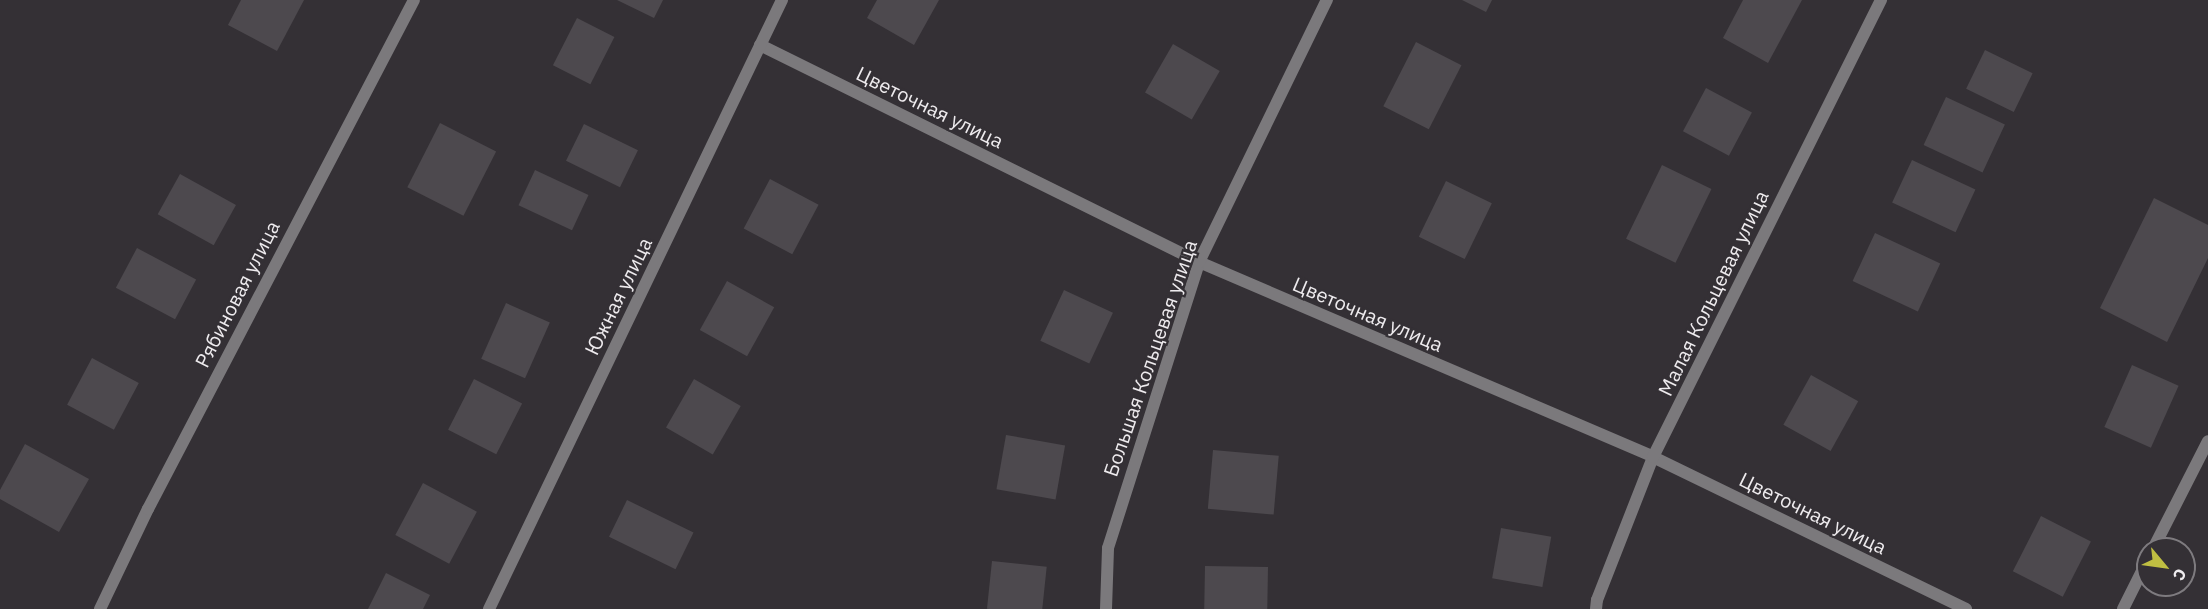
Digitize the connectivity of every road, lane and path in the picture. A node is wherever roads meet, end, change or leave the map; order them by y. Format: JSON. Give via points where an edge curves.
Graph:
{"nodes":[{"id":1,"x":414,"y":0,"type":"edge"},
{"id":2,"x":782,"y":0,"type":"edge"},
{"id":3,"x":1327,"y":0,"type":"edge"},
{"id":4,"x":1881,"y":0,"type":"edge"},
{"id":5,"x":760,"y":45,"type":"junction"},
{"id":6,"x":1199,"y":262,"type":"junction"},
{"id":7,"x":2208,"y":441,"type":"edge"},
{"id":8,"x":1653,"y":457,"type":"junction"},
{"id":9,"x":2159,"y":537,"type":"edge"},
{"id":10,"x":2136,"y":582,"type":"edge"},
{"id":11,"x":100,"y":609,"type":"edge"},
{"id":12,"x":489,"y":609,"type":"edge"},
{"id":13,"x":1106,"y":609,"type":"edge"},
{"id":14,"x":1596,"y":609,"type":"edge"},
{"id":15,"x":1966,"y":609,"type":"edge"},
{"id":16,"x":2122,"y":609,"type":"edge"}],
"edges":[{"from":1,"to":11,"type":"street","name":"Рябиновая улица","via":[[169,467]]},
{"from":2,"to":5,"type":"street","name":"Южная улица"},
{"from":3,"to":6,"type":"street","name":"Большая Кольцевая улица"},
{"from":4,"to":8,"type":"street","name":"Малая Кольцевая улица"},
{"from":5,"to":6,"type":"street","name":"Цветочная улица"},
{"from":5,"to":12,"type":"street","name":"Южная улица"},
{"from":6,"to":8,"type":"street","name":"Цветочная улица"},
{"from":6,"to":13,"type":"street","name":"Большая Кольцевая улица","via":[[1108,548]]},
{"from":7,"to":9,"type":"street"},
{"from":8,"to":14,"type":"street","name":"Малая Кольцевая улица"},
{"from":8,"to":15,"type":"street","name":"Цветочная улица"},
{"from":10,"to":16,"type":"street"}]}
